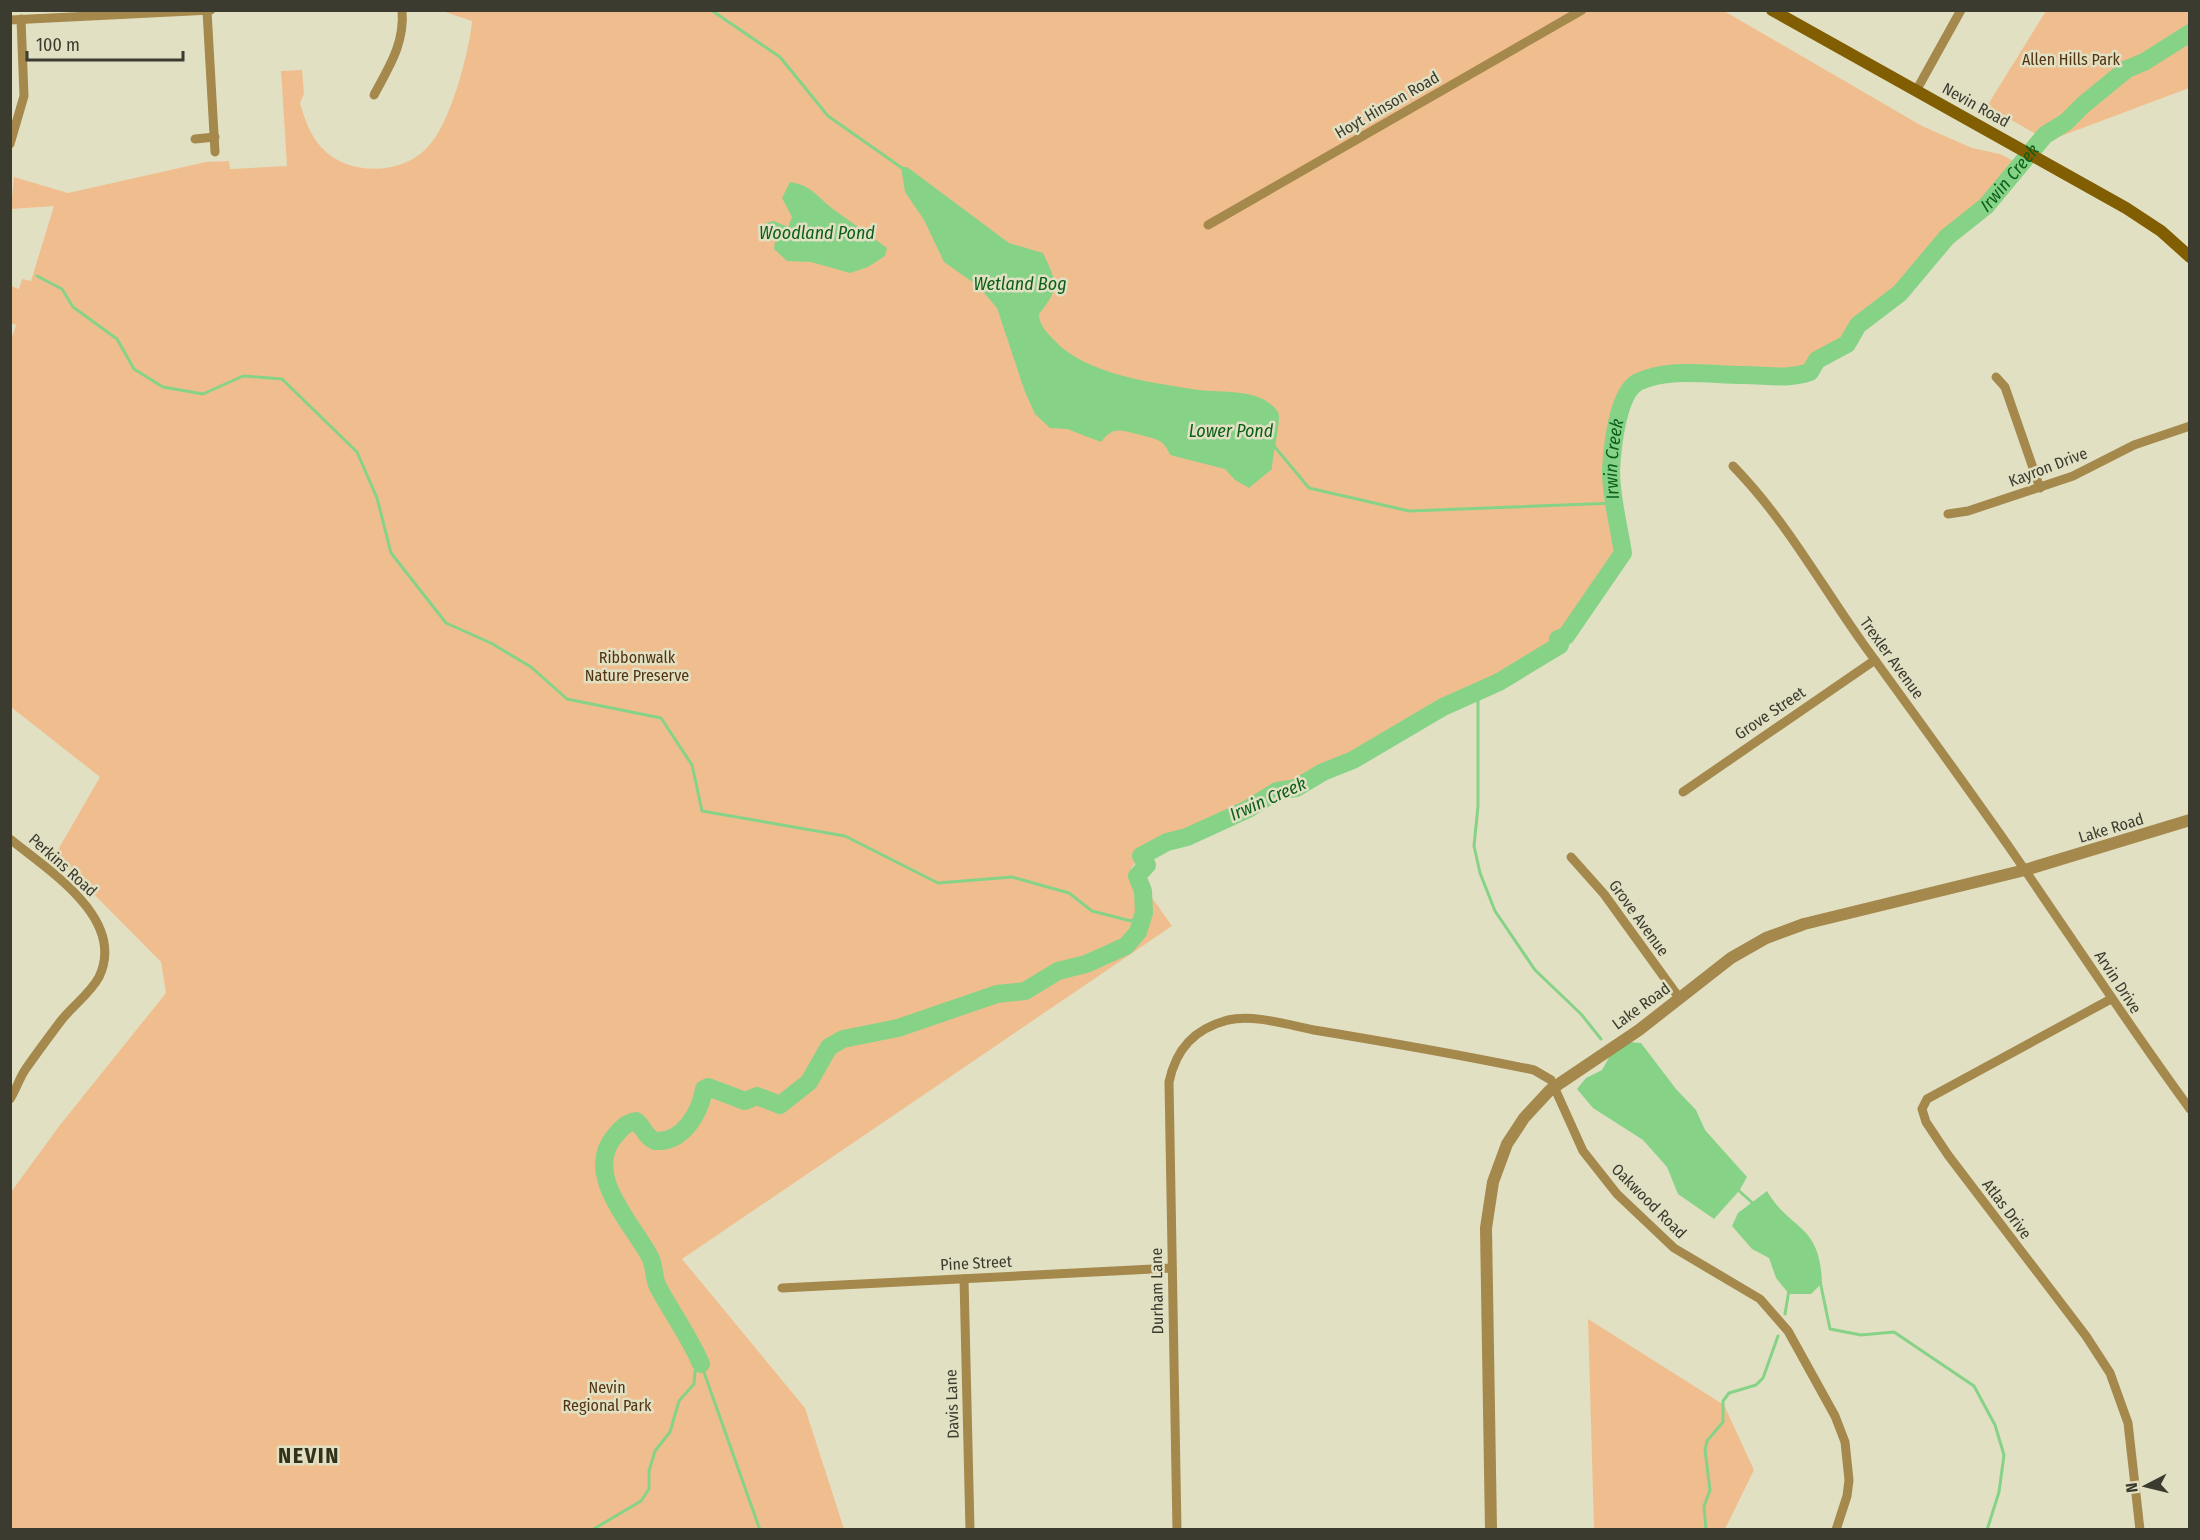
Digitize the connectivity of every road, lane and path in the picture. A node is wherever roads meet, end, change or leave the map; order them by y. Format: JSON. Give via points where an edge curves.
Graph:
{"nodes":[{"id":1,"x":402,"y":10,"type":"edge"},
{"id":2,"x":1581,"y":10,"type":"edge"},
{"id":3,"x":1772,"y":10,"type":"edge"},
{"id":4,"x":1961,"y":10,"type":"edge"},
{"id":5,"x":209,"y":11,"type":"edge"},
{"id":6,"x":21,"y":19,"type":"junction"},
{"id":7,"x":10,"y":20,"type":"edge"},
{"id":8,"x":1916,"y":91,"type":"junction"},
{"id":9,"x":374,"y":95,"type":"dead end"},
{"id":10,"x":215,"y":137,"type":"junction"},
{"id":11,"x":195,"y":139,"type":"dead end"},
{"id":12,"x":10,"y":144,"type":"edge"},
{"id":13,"x":216,"y":152,"type":"dead end"},
{"id":14,"x":1208,"y":225,"type":"dead end"},
{"id":15,"x":2190,"y":257,"type":"edge"},
{"id":16,"x":1996,"y":376,"type":"dead end"},
{"id":17,"x":2190,"y":426,"type":"edge"},
{"id":18,"x":1732,"y":466,"type":"dead end"},
{"id":19,"x":2040,"y":488,"type":"junction"},
{"id":20,"x":1948,"y":514,"type":"dead end"},
{"id":21,"x":1875,"y":660,"type":"junction"},
{"id":22,"x":1683,"y":792,"type":"dead end"},
{"id":23,"x":2190,"y":820,"type":"edge"},
{"id":24,"x":10,"y":839,"type":"edge"},
{"id":25,"x":1571,"y":857,"type":"dead end"},
{"id":26,"x":2025,"y":870,"type":"junction"},
{"id":27,"x":1680,"y":999,"type":"junction"},
{"id":28,"x":2111,"y":999,"type":"junction"},
{"id":29,"x":1555,"y":1086,"type":"junction"},
{"id":30,"x":10,"y":1099,"type":"edge"},
{"id":31,"x":2190,"y":1108,"type":"edge"},
{"id":32,"x":1172,"y":1268,"type":"junction"},
{"id":33,"x":964,"y":1279,"type":"junction"},
{"id":34,"x":782,"y":1288,"type":"dead end"},
{"id":35,"x":970,"y":1530,"type":"edge"},
{"id":36,"x":1177,"y":1530,"type":"edge"},
{"id":37,"x":1491,"y":1530,"type":"edge"},
{"id":38,"x":1836,"y":1530,"type":"edge"},
{"id":39,"x":2140,"y":1530,"type":"edge"}],
"edges":[{"from":1,"to":9,"type":"street","via":[[403,35]]},
{"from":2,"to":14,"type":"street","name":"Hoyt Hinson Road"},
{"from":3,"to":8,"type":"main road","name":"Nevin Road"},
{"from":4,"to":8,"type":"street"},
{"from":5,"to":6,"type":"street"},
{"from":5,"to":10,"type":"street"},
{"from":6,"to":7,"type":"street"},
{"from":6,"to":12,"type":"street","via":[[24,96]]},
{"from":8,"to":15,"type":"main road","name":"Nevin Road","via":[[2126,208],[2161,231]]},
{"from":10,"to":11,"type":"street"},
{"from":10,"to":13,"type":"street"},
{"from":16,"to":19,"type":"street","via":[[2005,387]]},
{"from":17,"to":19,"type":"street","name":"Kayron Drive","via":[[2134,445]]},
{"from":18,"to":21,"type":"street","name":"Trexler Avenue","via":[[1758,494]]},
{"from":19,"to":20,"type":"street","name":"Kayron Drive"},
{"from":21,"to":22,"type":"street","name":"Grove Street"},
{"from":21,"to":26,"type":"street","name":"Trexler Avenue"},
{"from":23,"to":26,"type":"street","name":"Lake Road"},
{"from":24,"to":30,"type":"street","name":"Perkins Road","via":[[80,897],[95,919],[105,946],[98,980],[38,1051]]},
{"from":25,"to":27,"type":"street","name":"Grove Avenue","via":[[1604,894]]},
{"from":26,"to":27,"type":"street","name":"Lake Road","via":[[1786,930],[1731,958]]},
{"from":26,"to":28,"type":"street","name":"Arvin Drive"},
{"from":27,"to":29,"type":"street","name":"Lake Road"},
{"from":28,"to":31,"type":"street","name":"Arvin Drive"},
{"from":28,"to":39,"type":"street","name":"Atlas Drive","via":[[1928,1099],[1922,1109],[1948,1155],[2110,1373],[2128,1423]]},
{"from":29,"to":32,"type":"street","name":"Durham Lane","via":[[1547,1076],[1534,1070],[1426,1048],[1249,1020],[1227,1020],[1204,1029],[1178,1053],[1169,1082]]},
{"from":29,"to":37,"type":"street","name":"Lake Road","via":[[1537,1103],[1507,1144],[1488,1206],[1485,1262]]},
{"from":29,"to":38,"type":"street","name":"Oakwood Road","via":[[1583,1150],[1617,1194],[1674,1248],[1760,1299],[1792,1337],[1835,1416],[1847,1450],[1847,1497]]},
{"from":32,"to":33,"type":"street","name":"Pine Street"},
{"from":32,"to":36,"type":"street","name":"Durham Lane"},
{"from":33,"to":34,"type":"street","name":"Pine Street"},
{"from":33,"to":35,"type":"street","name":"Davis Lane"}]}
